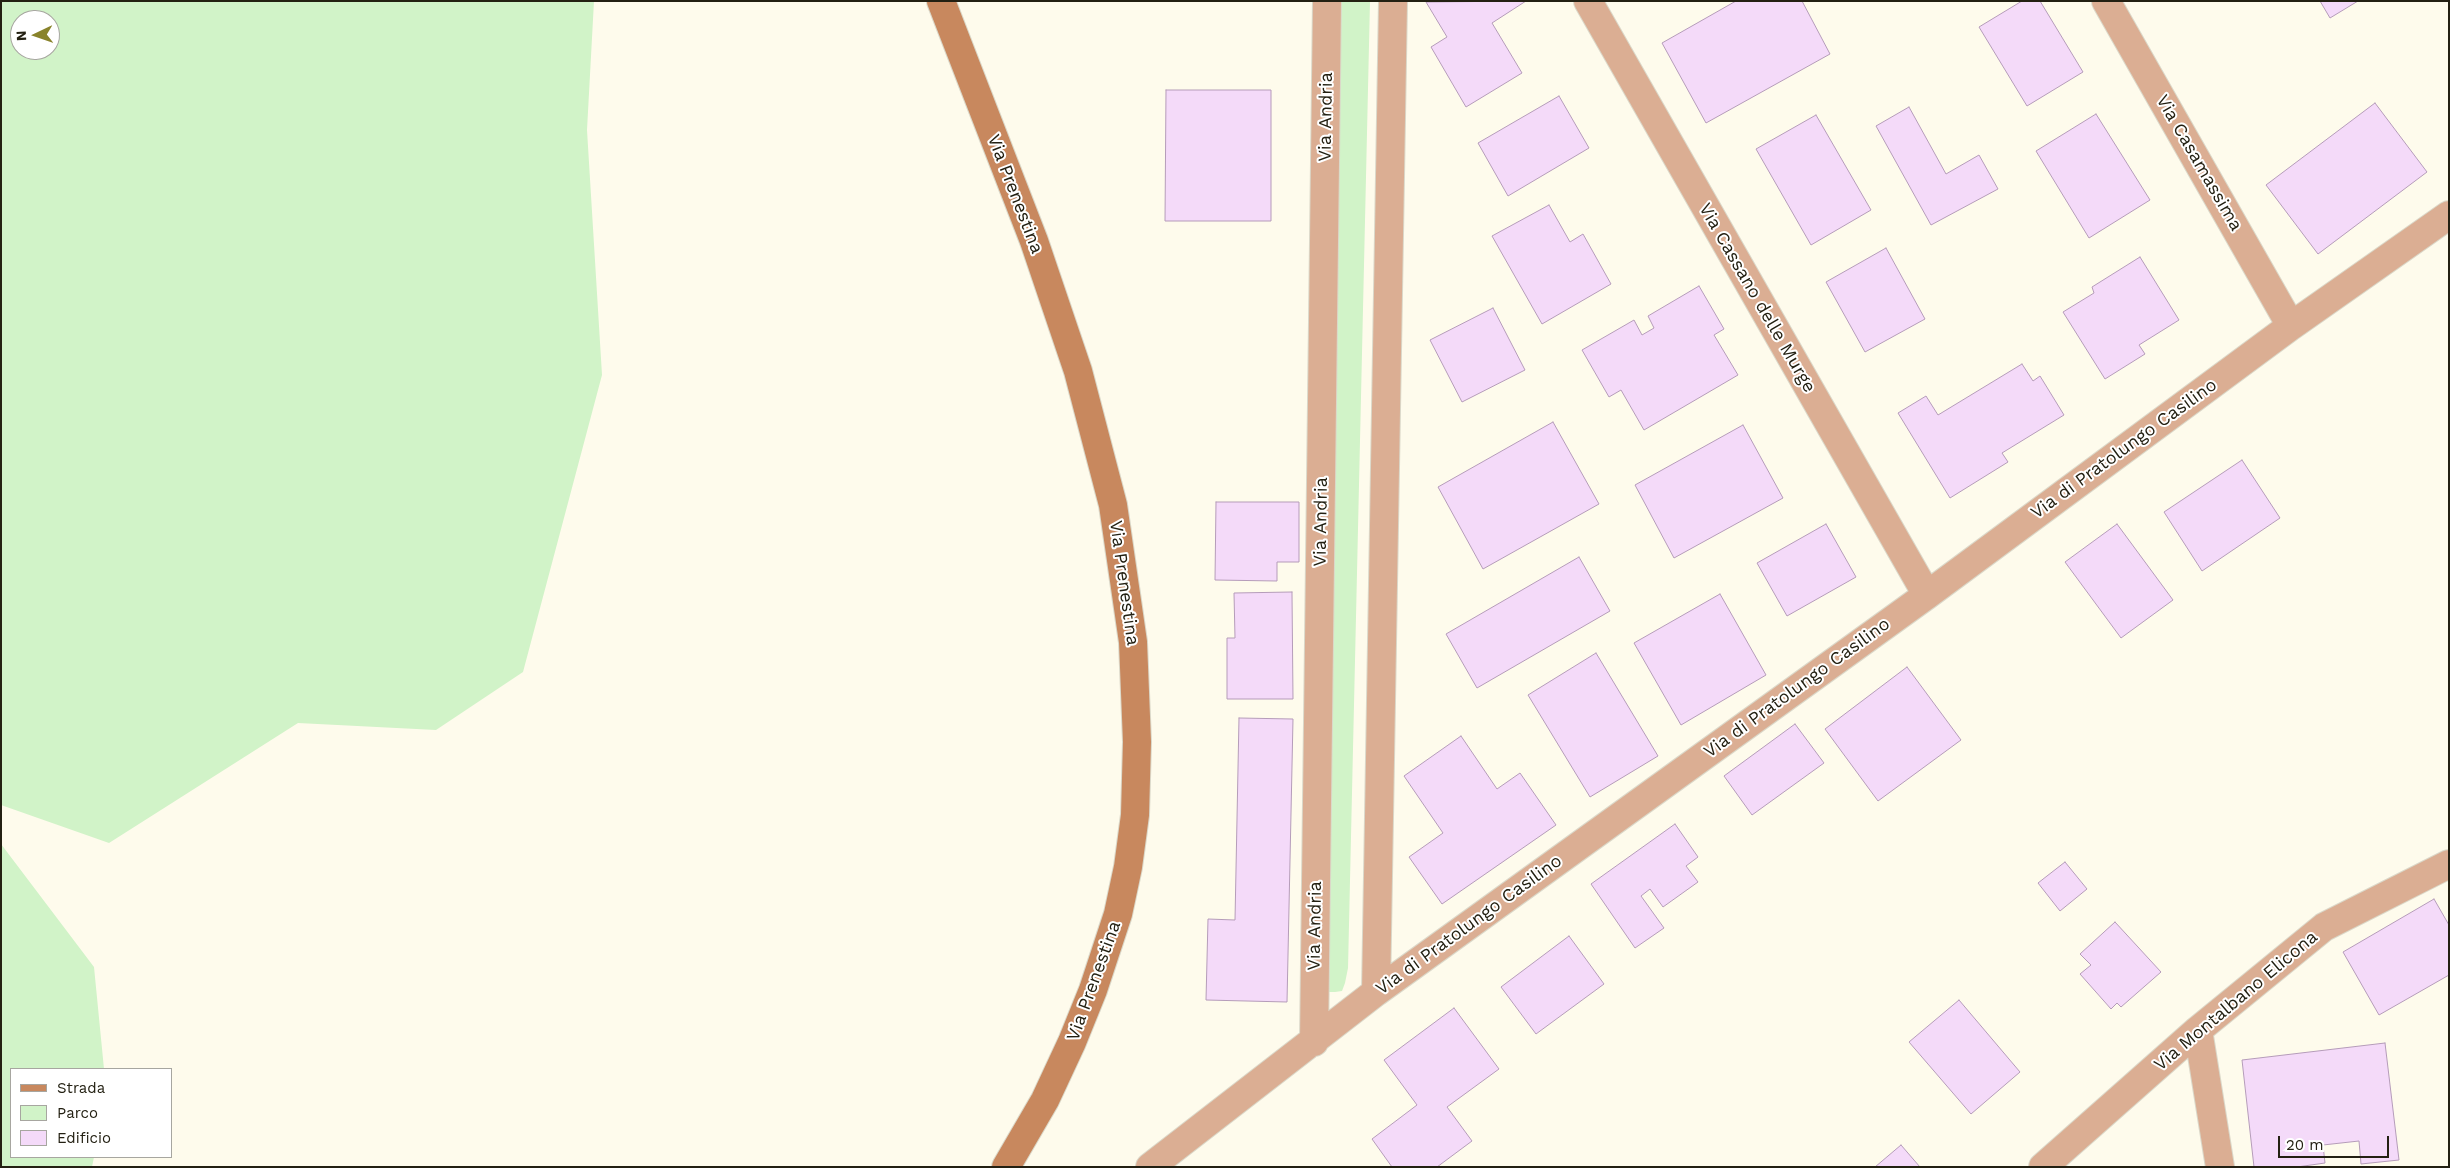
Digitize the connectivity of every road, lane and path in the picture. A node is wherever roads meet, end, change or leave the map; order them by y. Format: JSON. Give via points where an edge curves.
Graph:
{"nodes":[{"id":1,"x":941,"y":1,"type":"edge"},
{"id":2,"x":1327,"y":1,"type":"edge"},
{"id":3,"x":1393,"y":1,"type":"edge"},
{"id":4,"x":1588,"y":1,"type":"edge"},
{"id":5,"x":2106,"y":1,"type":"edge"},
{"id":6,"x":2449,"y":215,"type":"edge"},
{"id":7,"x":2291,"y":326,"type":"junction"},
{"id":8,"x":1927,"y":595,"type":"junction"},
{"id":9,"x":2449,"y":864,"type":"edge"},
{"id":10,"x":1376,"y":992,"type":"junction"},
{"id":11,"x":2198,"y":1030,"type":"junction"},
{"id":12,"x":1314,"y":1042,"type":"junction"},
{"id":13,"x":1006,"y":1167,"type":"edge"},
{"id":14,"x":1150,"y":1167,"type":"edge"},
{"id":15,"x":2043,"y":1167,"type":"edge"},
{"id":16,"x":2220,"y":1167,"type":"edge"}],
"edges":[{"from":1,"to":13,"type":"main road","name":"Via Prenestina","via":[[1034,241],[1078,371],[1113,505],[1133,642],[1136,807],[1118,914],[1094,990],[1072,1042],[1045,1100]]},
{"from":2,"to":12,"type":"street","name":"Via Andria"},
{"from":3,"to":10,"type":"street"},
{"from":4,"to":8,"type":"street","name":"Via Cassano delle Murge"},
{"from":5,"to":7,"type":"street","name":"Via Casamassima"},
{"from":6,"to":7,"type":"street","name":"Via di Pratolungo Casilino"},
{"from":7,"to":8,"type":"street","name":"Via di Pratolungo Casilino"},
{"from":8,"to":10,"type":"street","name":"Via di Pratolungo Casilino"},
{"from":9,"to":11,"type":"street","name":"Via Montalbano Elicona","via":[[2324,927]]},
{"from":10,"to":12,"type":"street","name":"Via di Pratolungo Casilino"},
{"from":11,"to":15,"type":"street","name":"Via Montalbano Elicona"},
{"from":11,"to":16,"type":"street"},
{"from":12,"to":14,"type":"street","name":"Via di Pratolungo Casilino"}]}
